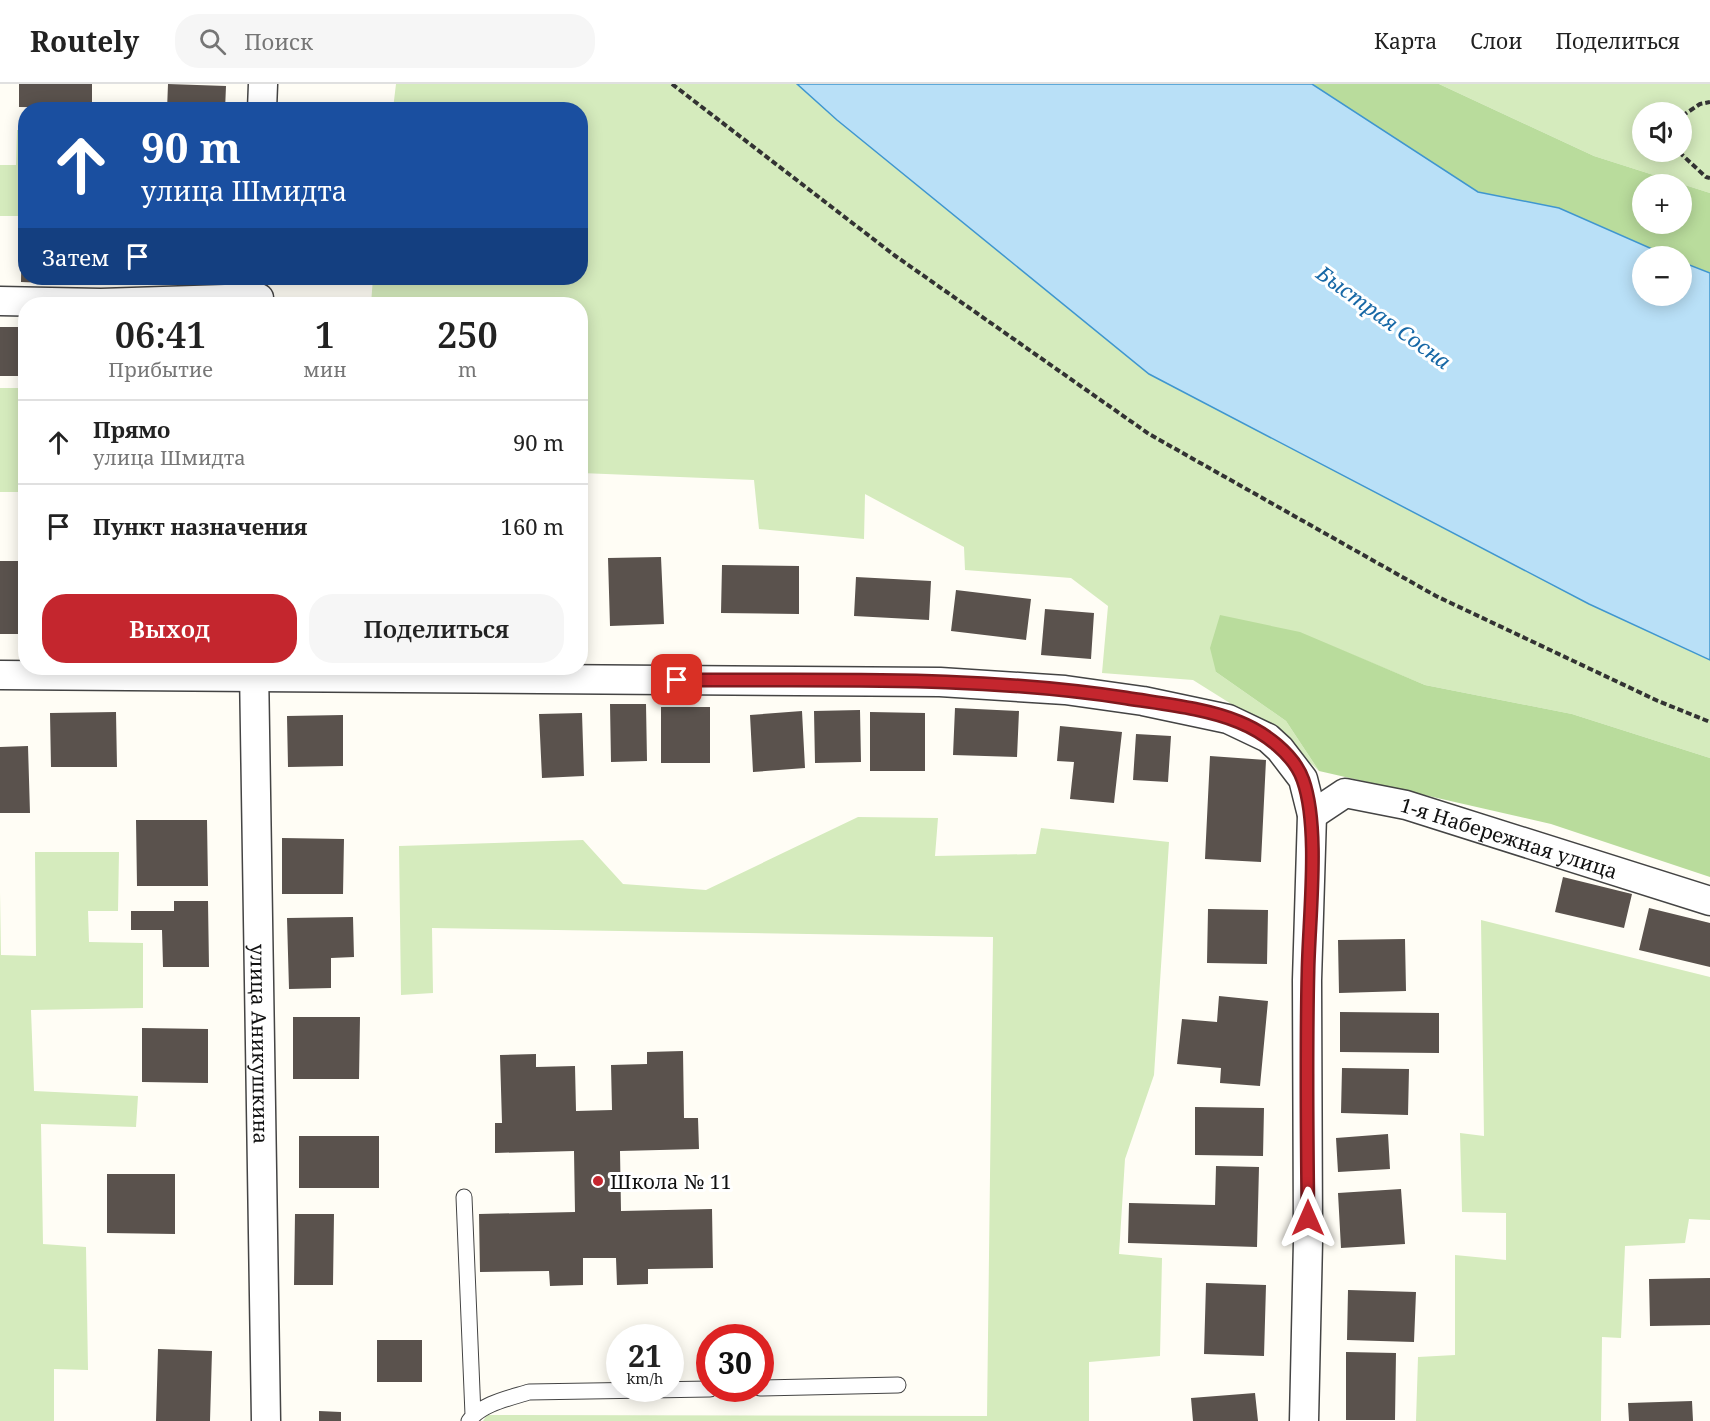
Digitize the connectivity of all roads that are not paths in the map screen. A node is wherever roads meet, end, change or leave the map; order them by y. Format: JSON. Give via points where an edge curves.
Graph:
{"nodes":[{"id":1,"x":263,"y":84,"type":"edge"},
{"id":2,"x":262,"y":102,"type":"edge"},
{"id":3,"x":259,"y":293,"type":"edge"},
{"id":4,"x":196,"y":297,"type":"edge"},
{"id":5,"x":0,"y":301,"type":"edge"},
{"id":6,"x":18,"y":301,"type":"edge"},
{"id":7,"x":0,"y":675,"type":"edge"},
{"id":8,"x":18,"y":675,"type":"edge"},
{"id":9,"x":254,"y":675,"type":"edge"},
{"id":10,"x":460,"y":675,"type":"edge"},
{"id":11,"x":1312,"y":815,"type":"junction"},
{"id":12,"x":1710,"y":901,"type":"edge"},
{"id":13,"x":464,"y":1197,"type":"dead end"},
{"id":14,"x":898,"y":1385,"type":"dead end"},
{"id":15,"x":774,"y":1388,"type":"edge"},
{"id":16,"x":696,"y":1389,"type":"edge"},
{"id":17,"x":471,"y":1418,"type":"edge"},
{"id":18,"x":266,"y":1421,"type":"edge"},
{"id":19,"x":1304,"y":1421,"type":"edge"}],
"edges":[{"from":1,"to":2,"type":"street"},
{"from":3,"to":4,"type":"street"},
{"from":5,"to":6,"type":"street"},
{"from":7,"to":8,"type":"street"},
{"from":9,"to":18,"type":"street","name":"улица Аникушкина"},
{"from":10,"to":11,"type":"street","via":[[940,682],[1065,690],[1185,709],[1239,722],[1280,749],[1299,771]]},
{"from":11,"to":12,"type":"street","name":"1-я Набережная улица","via":[[1345,793],[1406,805]]},
{"from":11,"to":19,"type":"street"},
{"from":13,"to":17,"type":"lane"},
{"from":14,"to":15,"type":"lane"},
{"from":16,"to":17,"type":"lane","via":[[529,1392],[502,1400]]}]}
